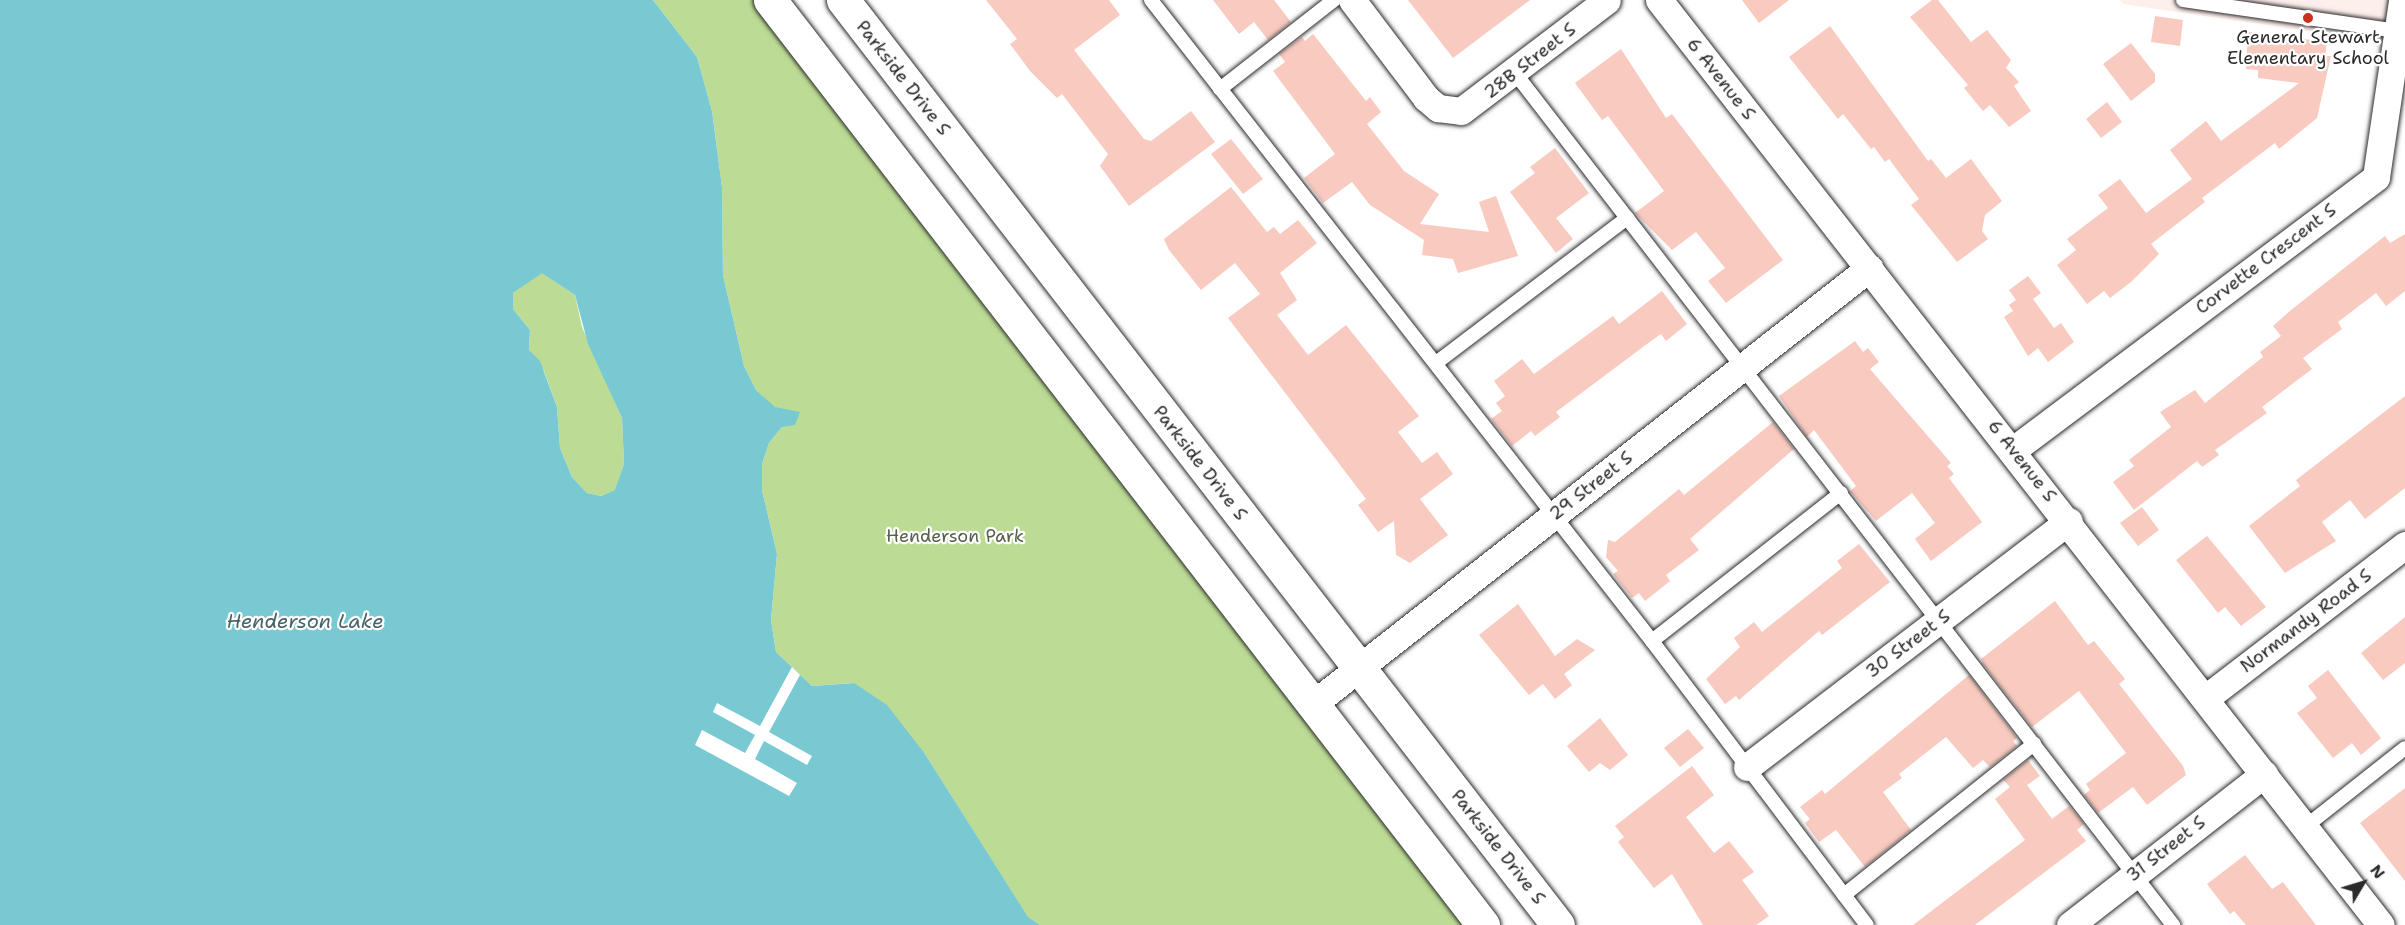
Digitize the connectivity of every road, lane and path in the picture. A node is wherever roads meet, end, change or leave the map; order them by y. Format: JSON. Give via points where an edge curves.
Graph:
{"nodes":[{"id":1,"x":770,"y":0,"type":"edge"},
{"id":2,"x":843,"y":0,"type":"edge"},
{"id":3,"x":1151,"y":0,"type":"edge"},
{"id":4,"x":1334,"y":0,"type":"edge"},
{"id":5,"x":1352,"y":0,"type":"edge"},
{"id":6,"x":1607,"y":0,"type":"edge"},
{"id":7,"x":1659,"y":0,"type":"edge"},
{"id":8,"x":2183,"y":0,"type":"edge"},
{"id":9,"x":2402,"y":0,"type":"edge"},
{"id":10,"x":2398,"y":31,"type":"junction"},
{"id":11,"x":1515,"y":73,"type":"junction"},
{"id":12,"x":1220,"y":89,"type":"junction"},
{"id":13,"x":1627,"y":218,"type":"junction"},
{"id":14,"x":1869,"y":268,"type":"junction"},
{"id":15,"x":1436,"y":363,"type":"junction"},
{"id":16,"x":1743,"y":367,"type":"junction"},
{"id":17,"x":2013,"y":450,"type":"junction"},
{"id":18,"x":1841,"y":493,"type":"junction"},
{"id":19,"x":1553,"y":516,"type":"junction"},
{"id":20,"x":2068,"y":521,"type":"junction"},
{"id":21,"x":2405,"y":545,"type":"edge"},
{"id":22,"x":1940,"y":619,"type":"junction"},
{"id":23,"x":1652,"y":641,"type":"junction"},
{"id":24,"x":1359,"y":668,"type":"junction"},
{"id":25,"x":2206,"y":697,"type":"junction"},
{"id":26,"x":1313,"y":704,"type":"junction"},
{"id":27,"x":2034,"y":744,"type":"junction"},
{"id":28,"x":2405,"y":748,"type":"edge"},
{"id":29,"x":1747,"y":767,"type":"junction"},
{"id":30,"x":2264,"y":774,"type":"junction"},
{"id":31,"x":2306,"y":827,"type":"junction"},
{"id":32,"x":2133,"y":875,"type":"junction"},
{"id":33,"x":1844,"y":895,"type":"junction"},
{"id":34,"x":1483,"y":925,"type":"edge"},
{"id":35,"x":1558,"y":925,"type":"edge"},
{"id":36,"x":1867,"y":925,"type":"edge"},
{"id":37,"x":2070,"y":925,"type":"edge"},
{"id":38,"x":2173,"y":925,"type":"edge"},
{"id":39,"x":2381,"y":925,"type":"edge"}],
"edges":[{"from":1,"to":26,"type":"street"},
{"from":2,"to":24,"type":"street","name":"Parkside Drive S"},
{"from":3,"to":12,"type":"lane"},
{"from":4,"to":12,"type":"lane"},
{"from":5,"to":11,"type":"street","name":"28B Street S","via":[[1426,98],[1449,111],[1472,108]]},
{"from":6,"to":11,"type":"street","name":"28B Street S"},
{"from":7,"to":14,"type":"street","name":"6 Avenue S"},
{"from":8,"to":10,"type":"lane"},
{"from":9,"to":10,"type":"street","name":"Corvette Crescent S"},
{"from":10,"to":17,"type":"street","name":"Corvette Crescent S","via":[[2376,177]]},
{"from":11,"to":13,"type":"lane"},
{"from":12,"to":15,"type":"lane"},
{"from":13,"to":15,"type":"lane"},
{"from":13,"to":16,"type":"lane"},
{"from":14,"to":16,"type":"street","name":"29 Street S"},
{"from":14,"to":17,"type":"street","name":"6 Avenue S"},
{"from":15,"to":19,"type":"lane"},
{"from":16,"to":18,"type":"lane"},
{"from":16,"to":19,"type":"street","name":"29 Street S"},
{"from":17,"to":20,"type":"street","name":"6 Avenue S"},
{"from":18,"to":22,"type":"lane"},
{"from":18,"to":23,"type":"lane"},
{"from":19,"to":23,"type":"lane"},
{"from":19,"to":24,"type":"street","name":"29 Street S"},
{"from":20,"to":22,"type":"street","name":"30 Street S"},
{"from":20,"to":25,"type":"street","name":"6 Avenue S"},
{"from":21,"to":25,"type":"street","name":"Normandy Road S"},
{"from":22,"to":27,"type":"lane"},
{"from":22,"to":29,"type":"street","name":"30 Street S"},
{"from":23,"to":29,"type":"lane"},
{"from":24,"to":26,"type":"street","name":"29 Street S"},
{"from":24,"to":35,"type":"street","name":"Parkside Drive S"},
{"from":25,"to":30,"type":"street","name":"6 Avenue S"},
{"from":26,"to":34,"type":"street"},
{"from":27,"to":32,"type":"lane"},
{"from":27,"to":33,"type":"lane"},
{"from":28,"to":31,"type":"lane"},
{"from":29,"to":33,"type":"lane"},
{"from":30,"to":31,"type":"street","name":"6 Avenue S"},
{"from":30,"to":32,"type":"street","name":"31 Street S"},
{"from":31,"to":39,"type":"street","name":"6 Avenue S"},
{"from":32,"to":37,"type":"street","name":"31 Street S"},
{"from":32,"to":38,"type":"lane"},
{"from":33,"to":36,"type":"lane"}]}
